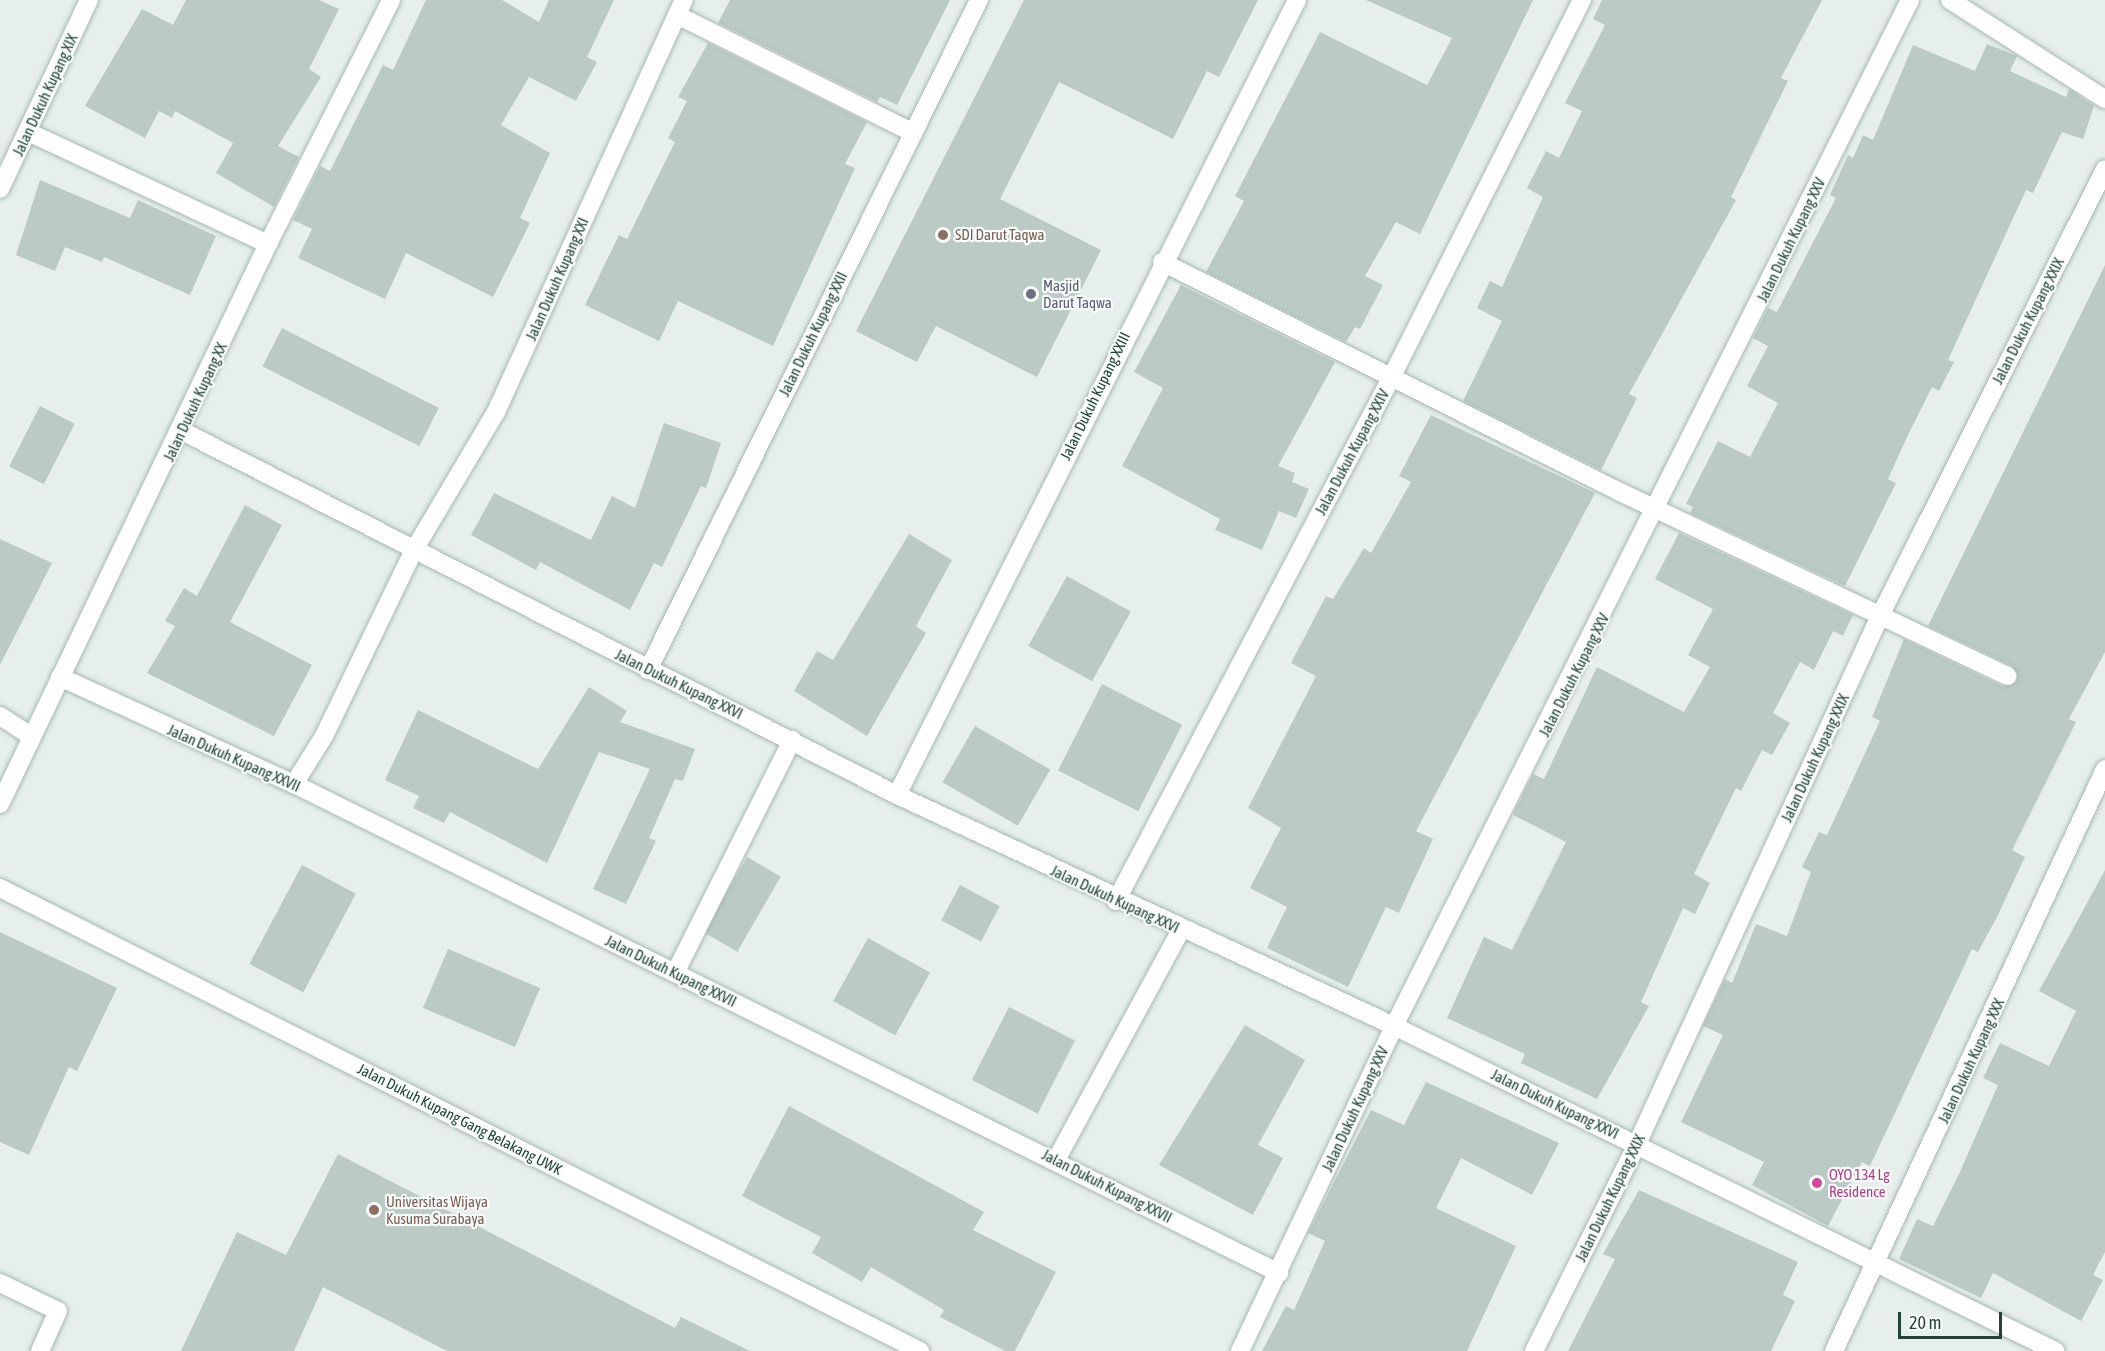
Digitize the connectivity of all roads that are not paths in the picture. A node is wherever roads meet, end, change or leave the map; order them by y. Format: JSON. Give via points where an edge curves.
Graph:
{"nodes":[{"id":1,"x":89,"y":0,"type":"edge"},
{"id":2,"x":391,"y":0,"type":"edge"},
{"id":3,"x":979,"y":0,"type":"edge"},
{"id":4,"x":1297,"y":0,"type":"edge"},
{"id":5,"x":1582,"y":0,"type":"edge"},
{"id":6,"x":1910,"y":0,"type":"edge"},
{"id":7,"x":1950,"y":0,"type":"edge"},
{"id":8,"x":680,"y":8,"type":"edge"},
{"id":9,"x":2105,"y":99,"type":"edge"},
{"id":10,"x":28,"y":132,"type":"junction"},
{"id":11,"x":912,"y":132,"type":"junction"},
{"id":12,"x":2105,"y":169,"type":"edge"},
{"id":13,"x":0,"y":189,"type":"edge"},
{"id":14,"x":268,"y":244,"type":"junction"},
{"id":15,"x":1162,"y":261,"type":"junction"},
{"id":16,"x":1391,"y":378,"type":"junction"},
{"id":17,"x":183,"y":431,"type":"junction"},
{"id":18,"x":1658,"y":510,"type":"junction"},
{"id":19,"x":414,"y":550,"type":"junction"},
{"id":20,"x":1880,"y":616,"type":"junction"},
{"id":21,"x":648,"y":670,"type":"junction"},
{"id":22,"x":2007,"y":676,"type":"dead end"},
{"id":23,"x":60,"y":677,"type":"junction"},
{"id":24,"x":0,"y":716,"type":"edge"},
{"id":25,"x":31,"y":736,"type":"junction"},
{"id":26,"x":792,"y":740,"type":"junction"},
{"id":27,"x":2105,"y":769,"type":"edge"},
{"id":28,"x":294,"y":784,"type":"junction"},
{"id":29,"x":897,"y":795,"type":"junction"},
{"id":30,"x":0,"y":804,"type":"edge"},
{"id":31,"x":0,"y":888,"type":"edge"},
{"id":32,"x":1116,"y":901,"type":"junction"},
{"id":33,"x":1181,"y":930,"type":"junction"},
{"id":34,"x":675,"y":973,"type":"junction"},
{"id":35,"x":1394,"y":1026,"type":"junction"},
{"id":36,"x":1637,"y":1144,"type":"junction"},
{"id":37,"x":1056,"y":1160,"type":"junction"},
{"id":38,"x":1879,"y":1263,"type":"junction"},
{"id":39,"x":1279,"y":1274,"type":"junction"},
{"id":40,"x":0,"y":1283,"type":"edge"},
{"id":41,"x":900,"y":1347,"type":"edge"},
{"id":42,"x":40,"y":1351,"type":"edge"},
{"id":43,"x":920,"y":1351,"type":"edge"},
{"id":44,"x":1240,"y":1351,"type":"edge"},
{"id":45,"x":1534,"y":1351,"type":"edge"},
{"id":46,"x":1834,"y":1351,"type":"edge"},
{"id":47,"x":2055,"y":1351,"type":"edge"}],
"edges":[{"from":1,"to":10,"type":"street","name":"Jalan Dukuh Kupang XIX"},
{"from":2,"to":14,"type":"street","name":"Jalan Dukuh Kupang XX"},
{"from":3,"to":11,"type":"street","name":"Jalan Dukuh Kupang XXII"},
{"from":4,"to":15,"type":"street","name":"Jalan Dukuh Kupang XXIII"},
{"from":5,"to":16,"type":"street","name":"Jalan Dukuh Kupang XXIV"},
{"from":6,"to":18,"type":"street","name":"Jalan Dukuh Kupang XXV"},
{"from":7,"to":9,"type":"street"},
{"from":8,"to":11,"type":"street"},
{"from":8,"to":19,"type":"street","name":"Jalan Dukuh Kupang XXI","via":[[496,412]]},
{"from":10,"to":13,"type":"street","name":"Jalan Dukuh Kupang XIX"},
{"from":10,"to":14,"type":"street"},
{"from":11,"to":21,"type":"street","name":"Jalan Dukuh Kupang XXII"},
{"from":12,"to":20,"type":"street","name":"Jalan Dukuh Kupang XXIX"},
{"from":14,"to":17,"type":"street","name":"Jalan Dukuh Kupang XX"},
{"from":15,"to":16,"type":"street"},
{"from":15,"to":29,"type":"street","name":"Jalan Dukuh Kupang XXIII"},
{"from":16,"to":18,"type":"street"},
{"from":16,"to":32,"type":"street","name":"Jalan Dukuh Kupang XXIV"},
{"from":17,"to":19,"type":"street","name":"Jalan Dukuh Kupang XXVI"},
{"from":17,"to":23,"type":"street","name":"Jalan Dukuh Kupang XX"},
{"from":18,"to":20,"type":"street"},
{"from":18,"to":35,"type":"street","name":"Jalan Dukuh Kupang XXV"},
{"from":19,"to":21,"type":"street","name":"Jalan Dukuh Kupang XXVI"},
{"from":19,"to":28,"type":"street","name":"Jalan Dukuh Kupang XXI","via":[[324,735]]},
{"from":20,"to":22,"type":"street"},
{"from":20,"to":36,"type":"street","name":"Jalan Dukuh Kupang XXIX"},
{"from":21,"to":26,"type":"street","name":"Jalan Dukuh Kupang XXVI"},
{"from":23,"to":25,"type":"street","name":"Jalan Dukuh Kupang XX"},
{"from":23,"to":28,"type":"street","name":"Jalan Dukuh Kupang XXVII"},
{"from":24,"to":25,"type":"street"},
{"from":25,"to":30,"type":"street","name":"Jalan Dukuh Kupang XX"},
{"from":26,"to":29,"type":"street","name":"Jalan Dukuh Kupang XXVI"},
{"from":26,"to":34,"type":"street"},
{"from":27,"to":38,"type":"street","name":"Jalan Dukuh Kupang XXX"},
{"from":28,"to":34,"type":"street","name":"Jalan Dukuh Kupang XXVII"},
{"from":29,"to":32,"type":"street","name":"Jalan Dukuh Kupang XXVI"},
{"from":31,"to":41,"type":"street","name":"Jalan Dukuh Kupang Gang Belakang UWK"},
{"from":32,"to":33,"type":"street","name":"Jalan Dukuh Kupang XXVI"},
{"from":33,"to":35,"type":"street","name":"Jalan Dukuh Kupang XXVI"},
{"from":33,"to":37,"type":"street"},
{"from":34,"to":37,"type":"street","name":"Jalan Dukuh Kupang XXVII"},
{"from":35,"to":36,"type":"street","name":"Jalan Dukuh Kupang XXVI"},
{"from":35,"to":39,"type":"street","name":"Jalan Dukuh Kupang XXV"},
{"from":36,"to":38,"type":"street","name":"Jalan Dukuh Kupang XXVI"},
{"from":36,"to":45,"type":"street","name":"Jalan Dukuh Kupang XXIX"},
{"from":37,"to":39,"type":"street","name":"Jalan Dukuh Kupang XXVII"},
{"from":38,"to":46,"type":"street","name":"Jalan Dukuh Kupang XXX"},
{"from":38,"to":47,"type":"street","name":"Jalan Dukuh Kupang XXVI"},
{"from":39,"to":44,"type":"street","name":"Jalan Dukuh Kupang XXV"},
{"from":40,"to":42,"type":"street","via":[[58,1311]]},
{"from":41,"to":43,"type":"street","name":"Jalan Dukuh Kupang Gang Belakang UWK"}]}
